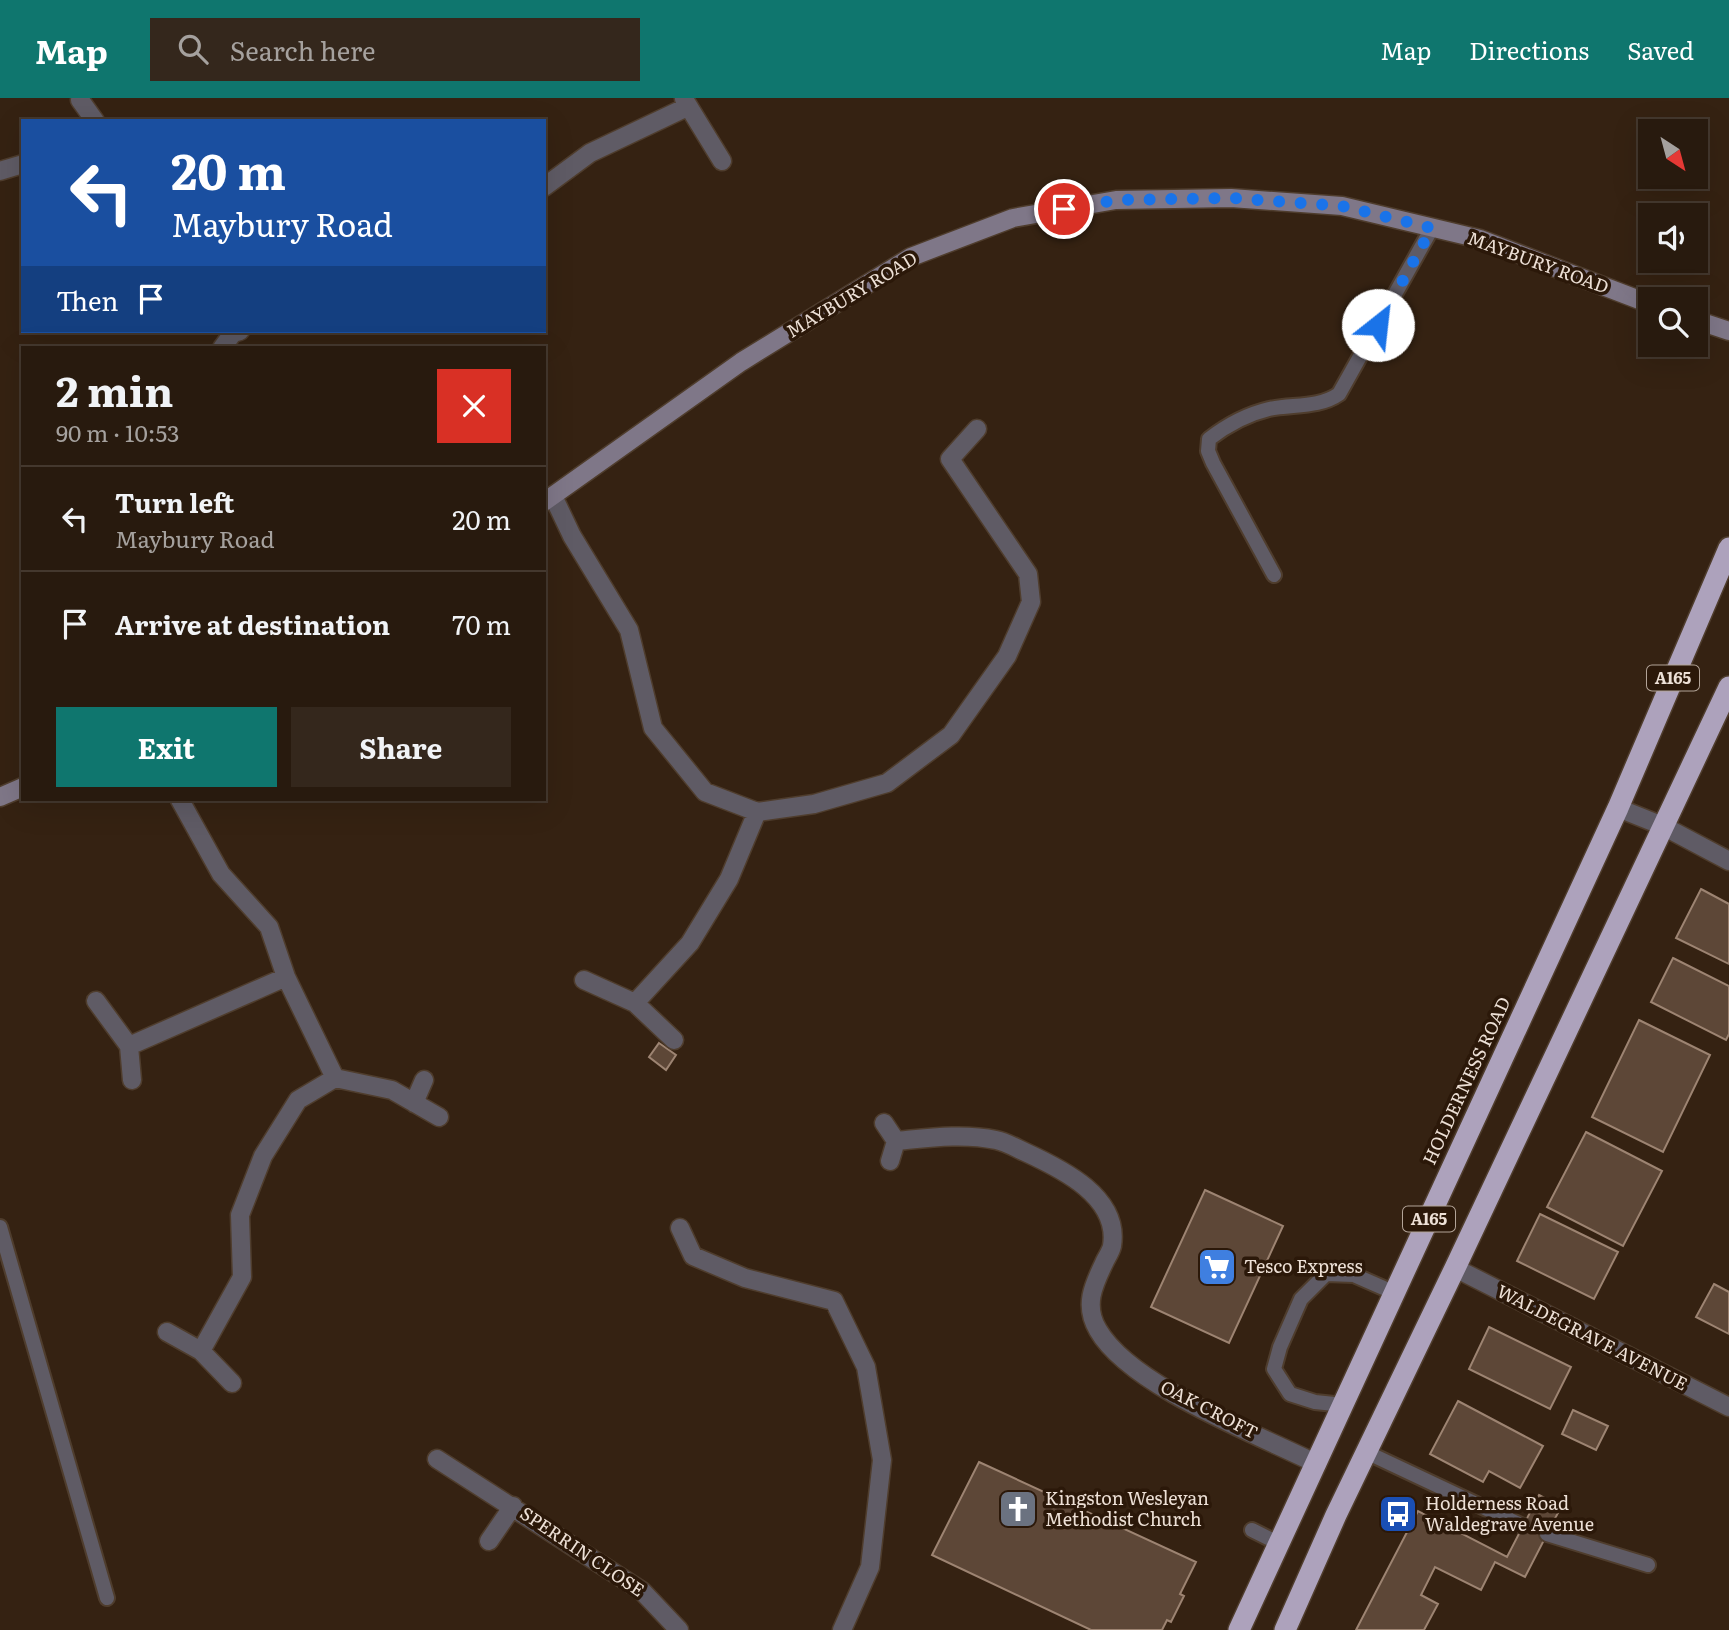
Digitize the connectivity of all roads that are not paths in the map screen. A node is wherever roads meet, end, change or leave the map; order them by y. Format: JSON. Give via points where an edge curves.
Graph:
{"nodes":[{"id":1,"x":80,"y":100,"type":"dead end"},
{"id":2,"x":685,"y":103,"type":"edge"},
{"id":3,"x":94,"y":119,"type":"edge"},
{"id":4,"x":722,"y":161,"type":"dead end"},
{"id":5,"x":21,"y":165,"type":"edge"},
{"id":6,"x":0,"y":171,"type":"edge"},
{"id":7,"x":546,"y":186,"type":"edge"},
{"id":8,"x":1432,"y":228,"type":"junction"},
{"id":9,"x":1638,"y":299,"type":"edge"},
{"id":10,"x":1708,"y":324,"type":"edge"},
{"id":11,"x":1729,"y":331,"type":"edge"},
{"id":12,"x":977,"y":429,"type":"dead end"},
{"id":13,"x":549,"y":499,"type":"edge"},
{"id":14,"x":1729,"y":548,"type":"edge"},
{"id":15,"x":1274,"y":575,"type":"dead end"},
{"id":16,"x":1729,"y":687,"type":"edge"},
{"id":17,"x":21,"y":788,"type":"edge"},
{"id":18,"x":0,"y":797,"type":"edge"},
{"id":19,"x":181,"y":801,"type":"edge"},
{"id":20,"x":1618,"y":808,"type":"junction"},
{"id":21,"x":757,"y":812,"type":"junction"},
{"id":22,"x":1663,"y":826,"type":"junction"},
{"id":23,"x":1729,"y":861,"type":"edge"},
{"id":24,"x":286,"y":977,"type":"junction"},
{"id":25,"x":584,"y":980,"type":"dead end"},
{"id":26,"x":96,"y":1002,"type":"dead end"},
{"id":27,"x":635,"y":1003,"type":"junction"},
{"id":28,"x":674,"y":1040,"type":"dead end"},
{"id":29,"x":129,"y":1046,"type":"junction"},
{"id":30,"x":335,"y":1078,"type":"junction"},
{"id":31,"x":132,"y":1080,"type":"dead end"},
{"id":32,"x":424,"y":1080,"type":"dead end"},
{"id":33,"x":414,"y":1102,"type":"junction"},
{"id":34,"x":439,"y":1117,"type":"dead end"},
{"id":35,"x":884,"y":1123,"type":"dead end"},
{"id":36,"x":896,"y":1141,"type":"junction"},
{"id":37,"x":890,"y":1161,"type":"dead end"},
{"id":38,"x":0,"y":1227,"type":"edge"},
{"id":39,"x":680,"y":1228,"type":"dead end"},
{"id":40,"x":1455,"y":1268,"type":"junction"},
{"id":41,"x":1395,"y":1293,"type":"junction"},
{"id":42,"x":167,"y":1332,"type":"dead end"},
{"id":43,"x":201,"y":1350,"type":"junction"},
{"id":44,"x":232,"y":1383,"type":"dead end"},
{"id":45,"x":1344,"y":1405,"type":"junction"},
{"id":46,"x":1729,"y":1407,"type":"edge"},
{"id":47,"x":1366,"y":1452,"type":"junction"},
{"id":48,"x":437,"y":1459,"type":"dead end"},
{"id":49,"x":1317,"y":1464,"type":"junction"},
{"id":50,"x":513,"y":1506,"type":"junction"},
{"id":51,"x":1523,"y":1526,"type":"dead end"},
{"id":52,"x":1252,"y":1531,"type":"dead end"},
{"id":53,"x":1547,"y":1534,"type":"dead end"},
{"id":54,"x":489,"y":1541,"type":"dead end"},
{"id":55,"x":1280,"y":1544,"type":"junction"},
{"id":56,"x":1648,"y":1565,"type":"dead end"},
{"id":57,"x":107,"y":1598,"type":"dead end"},
{"id":58,"x":679,"y":1630,"type":"edge"},
{"id":59,"x":842,"y":1630,"type":"edge"},
{"id":60,"x":1239,"y":1630,"type":"edge"},
{"id":61,"x":1285,"y":1630,"type":"edge"}],
"edges":[{"from":1,"to":3,"type":"street"},
{"from":2,"to":4,"type":"street"},
{"from":2,"to":7,"type":"street","via":[[590,153]]},
{"from":5,"to":6,"type":"street"},
{"from":8,"to":9,"type":"street","name":"MAYBURY ROAD","via":[[1480,239]]},
{"from":8,"to":13,"type":"street","name":"MAYBURY ROAD","via":[[1342,206],[1231,198],[1116,200],[1013,218],[911,257],[741,362]]},
{"from":8,"to":15,"type":"lane","via":[[1339,394],[1328,401],[1267,410],[1226,426],[1209,439],[1213,463]]},
{"from":10,"to":11,"type":"street"},
{"from":12,"to":21,"type":"street","via":[[950,459],[1028,574],[1031,602],[1007,656],[951,735],[887,783],[814,804]]},
{"from":13,"to":21,"type":"street","via":[[629,630],[653,728],[705,792]]},
{"from":14,"to":20,"type":"highway","name":"HOLDERNESS ROAD","number":"A165"},
{"from":16,"to":22,"type":"highway","number":"A165"},
{"from":17,"to":18,"type":"street"},
{"from":19,"to":24,"type":"street","via":[[221,874],[269,927]]},
{"from":20,"to":22,"type":"street"},
{"from":20,"to":41,"type":"highway","name":"HOLDERNESS ROAD","number":"A165"},
{"from":21,"to":27,"type":"street","via":[[729,879],[690,943]]},
{"from":22,"to":23,"type":"street"},
{"from":22,"to":40,"type":"highway","number":"A165"},
{"from":24,"to":29,"type":"street"},
{"from":24,"to":30,"type":"street"},
{"from":25,"to":27,"type":"street"},
{"from":26,"to":29,"type":"street"},
{"from":27,"to":28,"type":"street"},
{"from":29,"to":31,"type":"street"},
{"from":30,"to":33,"type":"street","via":[[392,1090]]},
{"from":30,"to":43,"type":"street","via":[[299,1100],[262,1156],[240,1215],[242,1277]]},
{"from":32,"to":33,"type":"street"},
{"from":33,"to":34,"type":"street"},
{"from":35,"to":36,"type":"street"},
{"from":36,"to":37,"type":"street"},
{"from":36,"to":49,"type":"street","name":"OAK CROFT","via":[[944,1136],[998,1140],[1061,1169],[1088,1190],[1109,1215],[1112,1247],[1091,1289],[1090,1311],[1118,1356],[1171,1393]]},
{"from":38,"to":57,"type":"lane"},
{"from":39,"to":59,"type":"street","via":[[694,1256],[745,1278],[834,1301],[866,1367],[882,1460],[870,1567]]},
{"from":40,"to":46,"type":"street","name":"WALDEGRAVE AVENUE"},
{"from":40,"to":47,"type":"highway","number":"A165"},
{"from":41,"to":45,"type":"highway","name":"HOLDERNESS ROAD","number":"A165"},
{"from":41,"to":45,"type":"lane","via":[[1354,1275],[1326,1274],[1301,1299],[1273,1369],[1290,1394]]},
{"from":42,"to":43,"type":"street"},
{"from":43,"to":44,"type":"street"},
{"from":45,"to":49,"type":"highway","name":"HOLDERNESS ROAD","number":"A165"},
{"from":47,"to":51,"type":"lane"},
{"from":47,"to":61,"type":"highway","number":"A165"},
{"from":48,"to":50,"type":"street","name":"SPERRIN CLOSE"},
{"from":49,"to":55,"type":"highway","name":"HOLDERNESS ROAD","number":"A165"},
{"from":50,"to":54,"type":"street","name":"SPERRIN CLOSE"},
{"from":50,"to":58,"type":"street","name":"SPERRIN CLOSE","via":[[642,1591]]},
{"from":52,"to":55,"type":"lane"},
{"from":53,"to":56,"type":"lane"},
{"from":55,"to":60,"type":"highway","name":"HOLDERNESS ROAD","number":"A165"}]}
